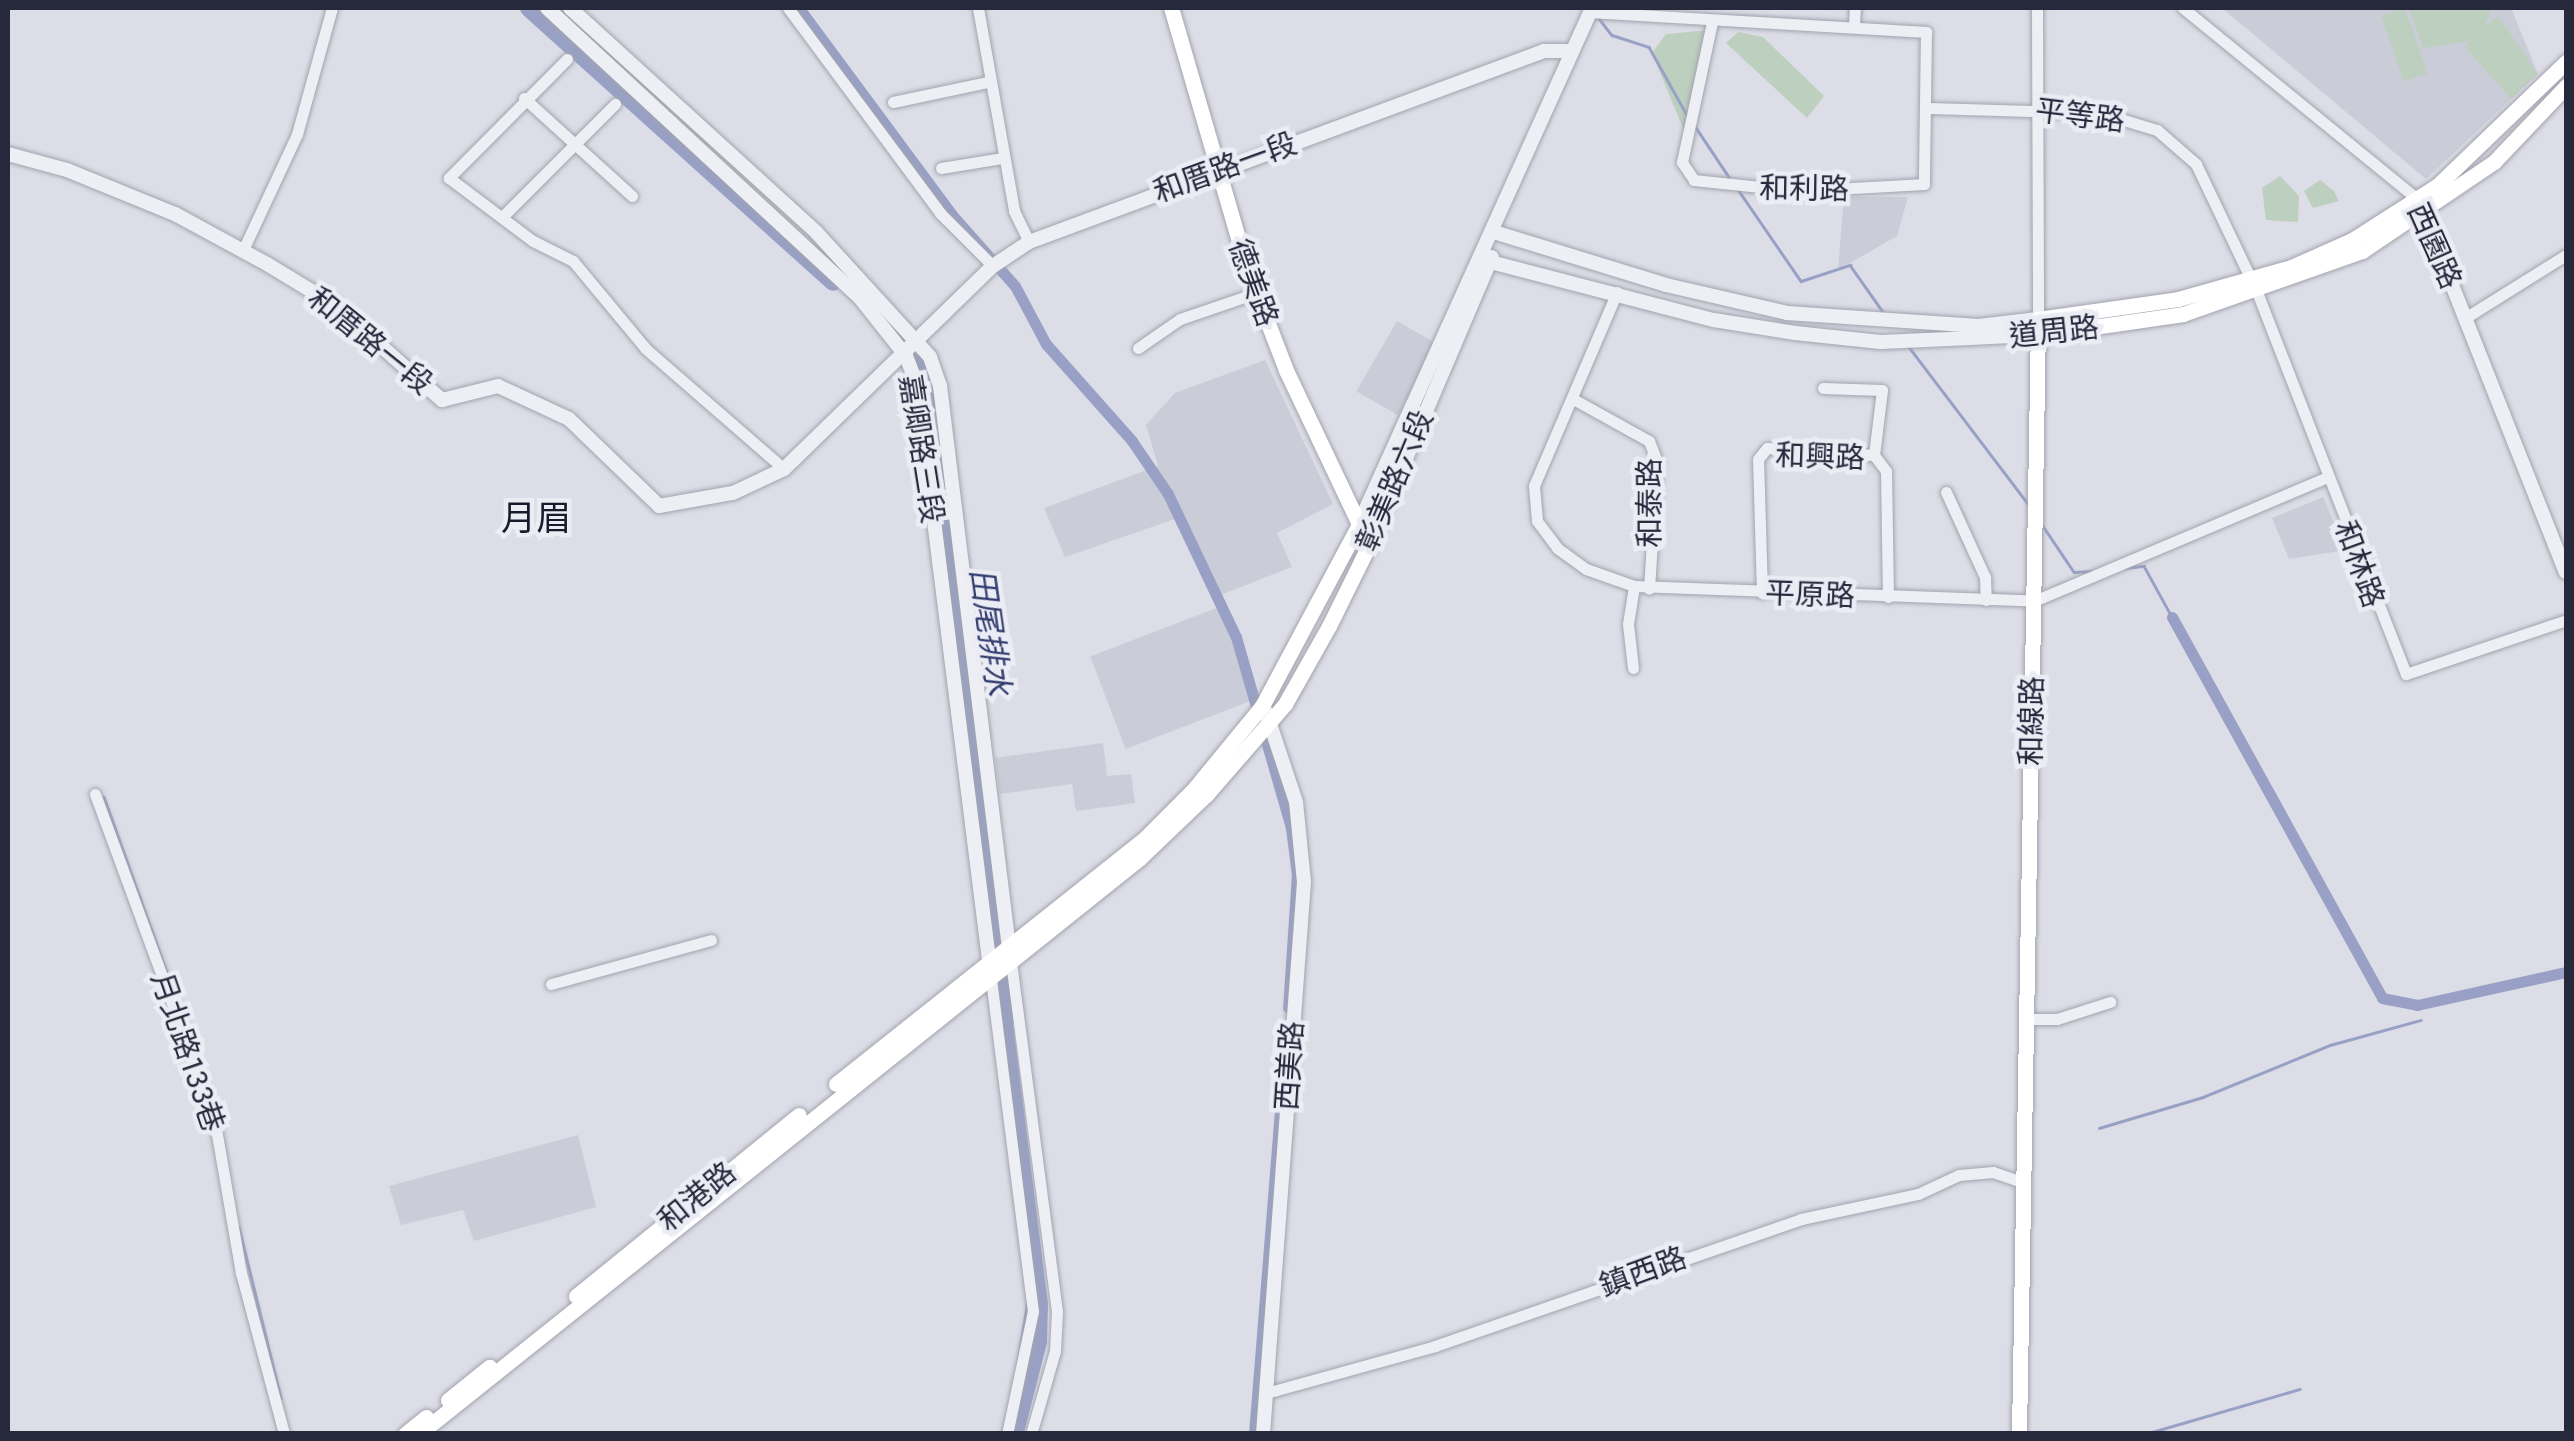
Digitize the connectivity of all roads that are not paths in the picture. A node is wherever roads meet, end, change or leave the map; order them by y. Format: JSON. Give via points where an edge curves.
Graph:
{"nodes":[{"id":1,"x":332,"y":8,"type":"edge"},
{"id":2,"x":547,"y":8,"type":"edge"},
{"id":3,"x":570,"y":8,"type":"edge"},
{"id":4,"x":788,"y":8,"type":"edge"},
{"id":5,"x":978,"y":8,"type":"edge"},
{"id":6,"x":1171,"y":8,"type":"edge"},
{"id":7,"x":1855,"y":8,"type":"edge"},
{"id":8,"x":2036,"y":8,"type":"edge"},
{"id":9,"x":2184,"y":8,"type":"edge"},
{"id":10,"x":1590,"y":10,"type":"edge"},
{"id":11,"x":1712,"y":22,"type":"junction"},
{"id":12,"x":1854,"y":25,"type":"junction"},
{"id":13,"x":1568,"y":50,"type":"junction"},
{"id":14,"x":567,"y":59,"type":"dead end"},
{"id":15,"x":2566,"y":62,"type":"edge"},
{"id":16,"x":988,"y":82,"type":"junction"},
{"id":17,"x":2566,"y":86,"type":"edge"},
{"id":18,"x":524,"y":98,"type":"junction"},
{"id":19,"x":893,"y":102,"type":"dead end"},
{"id":20,"x":616,"y":104,"type":"dead end"},
{"id":21,"x":1928,"y":108,"type":"junction"},
{"id":22,"x":2033,"y":109,"type":"junction"},
{"id":23,"x":572,"y":146,"type":"junction"},
{"id":24,"x":8,"y":154,"type":"edge"},
{"id":25,"x":1002,"y":158,"type":"junction"},
{"id":26,"x":941,"y":168,"type":"dead end"},
{"id":27,"x":1213,"y":172,"type":"junction"},
{"id":28,"x":632,"y":196,"type":"dead end"},
{"id":29,"x":2422,"y":206,"type":"junction"},
{"id":30,"x":502,"y":218,"type":"junction"},
{"id":31,"x":1494,"y":232,"type":"junction"},
{"id":32,"x":1028,"y":242,"type":"junction"},
{"id":33,"x":242,"y":250,"type":"junction"},
{"id":34,"x":1485,"y":260,"type":"junction"},
{"id":35,"x":2565,"y":260,"type":"edge"},
{"id":36,"x":994,"y":266,"type":"junction"},
{"id":37,"x":2254,"y":285,"type":"junction"},
{"id":38,"x":1256,"y":292,"type":"junction"},
{"id":39,"x":1617,"y":292,"type":"junction"},
{"id":40,"x":2465,"y":318,"type":"junction"},
{"id":41,"x":2038,"y":327,"type":"junction"},
{"id":42,"x":915,"y":348,"type":"junction"},
{"id":43,"x":1138,"y":348,"type":"dead end"},
{"id":44,"x":1823,"y":388,"type":"dead end"},
{"id":45,"x":1575,"y":400,"type":"junction"},
{"id":46,"x":1874,"y":455,"type":"junction"},
{"id":47,"x":784,"y":469,"type":"junction"},
{"id":48,"x":2327,"y":476,"type":"junction"},
{"id":49,"x":1946,"y":492,"type":"dead end"},
{"id":50,"x":1358,"y":526,"type":"junction"},
{"id":51,"x":1369,"y":545,"type":"junction"},
{"id":52,"x":2566,"y":572,"type":"edge"},
{"id":53,"x":1634,"y":586,"type":"junction"},
{"id":54,"x":1650,"y":589,"type":"junction"},
{"id":55,"x":1762,"y":593,"type":"junction"},
{"id":56,"x":1888,"y":597,"type":"junction"},
{"id":57,"x":1986,"y":600,"type":"junction"},
{"id":58,"x":2034,"y":601,"type":"junction"},
{"id":59,"x":1314,"y":618,"type":"junction"},
{"id":60,"x":2566,"y":620,"type":"edge"},
{"id":61,"x":1330,"y":626,"type":"junction"},
{"id":62,"x":1633,"y":668,"type":"dead end"},
{"id":63,"x":1262,"y":717,"type":"junction"},
{"id":64,"x":96,"y":794,"type":"dead end"},
{"id":65,"x":711,"y":940,"type":"dead end"},
{"id":66,"x":999,"y":963,"type":"junction"},
{"id":67,"x":551,"y":984,"type":"dead end"},
{"id":68,"x":2110,"y":1002,"type":"dead end"},
{"id":69,"x":2030,"y":1019,"type":"junction"},
{"id":70,"x":2022,"y":1182,"type":"junction"},
{"id":71,"x":1034,"y":1311,"type":"junction"},
{"id":72,"x":1057,"y":1312,"type":"junction"},
{"id":73,"x":1266,"y":1393,"type":"junction"},
{"id":74,"x":284,"y":1434,"type":"edge"},
{"id":75,"x":404,"y":1434,"type":"edge"},
{"id":76,"x":420,"y":1434,"type":"edge"},
{"id":77,"x":1007,"y":1434,"type":"edge"},
{"id":78,"x":1032,"y":1434,"type":"edge"},
{"id":79,"x":1263,"y":1434,"type":"edge"},
{"id":80,"x":2019,"y":1434,"type":"edge"}],
"edges":[{"from":1,"to":33,"type":"street","via":[[297,134]]},
{"from":2,"to":42,"type":"street","name":"嘉卿路三段"},
{"from":3,"to":42,"type":"street","name":"嘉卿路三段","via":[[816,232]]},
{"from":4,"to":36,"type":"street","via":[[940,213]]},
{"from":5,"to":16,"type":"street"},
{"from":6,"to":27,"type":"main road","name":"德美路"},
{"from":7,"to":12,"type":"street"},
{"from":8,"to":22,"type":"street","name":"和線路"},
{"from":9,"to":29,"type":"street","name":"西園路","via":[[2380,162]]},
{"from":10,"to":11,"type":"street"},
{"from":10,"to":13,"type":"street","name":"彰美路六段"},
{"from":11,"to":12,"type":"street"},
{"from":11,"to":21,"type":"street","name":"和利路","via":[[1682,162],[1694,180],[1800,191],[1918,189],[1927,178]]},
{"from":12,"to":21,"type":"street","name":"和利路","via":[[1926,32]]},
{"from":13,"to":27,"type":"street","name":"和厝路一段","via":[[1544,51]]},
{"from":13,"to":31,"type":"street","name":"彰美路六段"},
{"from":14,"to":18,"type":"street"},
{"from":15,"to":29,"type":"main road","name":"道周路"},
{"from":16,"to":19,"type":"street"},
{"from":16,"to":25,"type":"street"},
{"from":17,"to":29,"type":"main road","name":"道周路","via":[[2494,162]]},
{"from":18,"to":23,"type":"street"},
{"from":18,"to":30,"type":"street","via":[[449,178]]},
{"from":20,"to":23,"type":"street"},
{"from":21,"to":22,"type":"street","name":"平等路"},
{"from":22,"to":37,"type":"street","name":"平等路","via":[[2131,119],[2180,147],[2196,164]]},
{"from":22,"to":41,"type":"street","name":"和線路"},
{"from":23,"to":28,"type":"street"},
{"from":23,"to":30,"type":"street"},
{"from":24,"to":33,"type":"street","name":"和厝路一段","via":[[67,170]]},
{"from":25,"to":26,"type":"street"},
{"from":25,"to":32,"type":"street"},
{"from":27,"to":32,"type":"street","name":"和厝路一段"},
{"from":27,"to":38,"type":"main road","name":"德美路"},
{"from":29,"to":37,"type":"main road","name":"道周路"},
{"from":29,"to":40,"type":"street","name":"西園路"},
{"from":30,"to":47,"type":"street","via":[[573,261],[646,349]]},
{"from":31,"to":34,"type":"street","name":"彰美路六段"},
{"from":31,"to":41,"type":"street","name":"道周路","via":[[1666,286],[1787,312]]},
{"from":32,"to":36,"type":"street","name":"和厝路一段"},
{"from":33,"to":47,"type":"street","name":"和厝路一段","via":[[336,306],[442,400],[498,386],[570,420],[658,506],[733,493]]},
{"from":34,"to":39,"type":"street","name":"道周路"},
{"from":34,"to":50,"type":"street","name":"彰美路六段"},
{"from":34,"to":51,"type":"street","name":"彰美路六段"},
{"from":35,"to":40,"type":"street"},
{"from":36,"to":42,"type":"street","name":"和厝路一段"},
{"from":37,"to":41,"type":"main road","name":"道周路"},
{"from":37,"to":48,"type":"street","name":"和林路"},
{"from":38,"to":43,"type":"street","via":[[1180,319]]},
{"from":38,"to":50,"type":"main road","name":"德美路"},
{"from":39,"to":41,"type":"street","name":"道周路","via":[[1714,320],[1881,342]]},
{"from":39,"to":45,"type":"street","name":"平原路"},
{"from":40,"to":52,"type":"street","name":"西園路"},
{"from":41,"to":58,"type":"main road","name":"和線路"},
{"from":42,"to":47,"type":"street","name":"和厝路一段"},
{"from":42,"to":66,"type":"street","name":"嘉卿路三段"},
{"from":42,"to":66,"type":"street","name":"嘉卿路三段","via":[[940,386]]},
{"from":44,"to":46,"type":"street","via":[[1882,390]]},
{"from":45,"to":53,"type":"street","name":"平原路","via":[[1534,486],[1537,521],[1557,548],[1586,569]]},
{"from":45,"to":54,"type":"street","name":"和泰路","via":[[1649,441],[1656,462]]},
{"from":46,"to":55,"type":"street","name":"和興路","via":[[1767,448],[1758,459]]},
{"from":46,"to":56,"type":"street","name":"和興路","via":[[1886,471]]},
{"from":48,"to":58,"type":"street","name":"平原路"},
{"from":48,"to":60,"type":"street","name":"和林路","via":[[2406,674]]},
{"from":49,"to":57,"type":"street","via":[[1985,577]]},
{"from":50,"to":51,"type":"main road","name":"德美路"},
{"from":50,"to":59,"type":"main road","name":"彰美路六段"},
{"from":51,"to":61,"type":"main road","name":"彰美路六段"},
{"from":53,"to":54,"type":"street","name":"平原路"},
{"from":53,"to":62,"type":"street","via":[[1628,624]]},
{"from":54,"to":55,"type":"street","name":"平原路"},
{"from":55,"to":56,"type":"street","name":"平原路"},
{"from":56,"to":57,"type":"street","name":"平原路"},
{"from":57,"to":58,"type":"street","name":"平原路"},
{"from":58,"to":69,"type":"main road","name":"和線路"},
{"from":59,"to":61,"type":"main road"},
{"from":59,"to":63,"type":"main road","name":"彰美路六段"},
{"from":61,"to":63,"type":"main road","name":"彰美路六段"},
{"from":63,"to":66,"type":"main road","name":"和港路","via":[[1145,838]]},
{"from":63,"to":73,"type":"street","name":"西美路","via":[[1296,802],[1304,882]]},
{"from":64,"to":74,"type":"street","name":"月北路133巷","via":[[214,1117],[241,1273]]},
{"from":65,"to":67,"type":"street"},
{"from":66,"to":71,"type":"street"},
{"from":66,"to":72,"type":"street"},
{"from":66,"to":75,"type":"main road","name":"和港路"},
{"from":66,"to":76,"type":"main road","name":"和港路"},
{"from":68,"to":69,"type":"street","via":[[2057,1019]]},
{"from":69,"to":70,"type":"main road","name":"和線路"},
{"from":70,"to":73,"type":"street","name":"鎮西路","via":[[1992,1172],[1959,1175],[1918,1194],[1801,1219],[1435,1346]]},
{"from":70,"to":80,"type":"main road","name":"和線路"},
{"from":71,"to":72,"type":"street"},
{"from":71,"to":77,"type":"street"},
{"from":72,"to":78,"type":"street","via":[[1055,1351]]},
{"from":73,"to":79,"type":"street","name":"西美路"}]}
